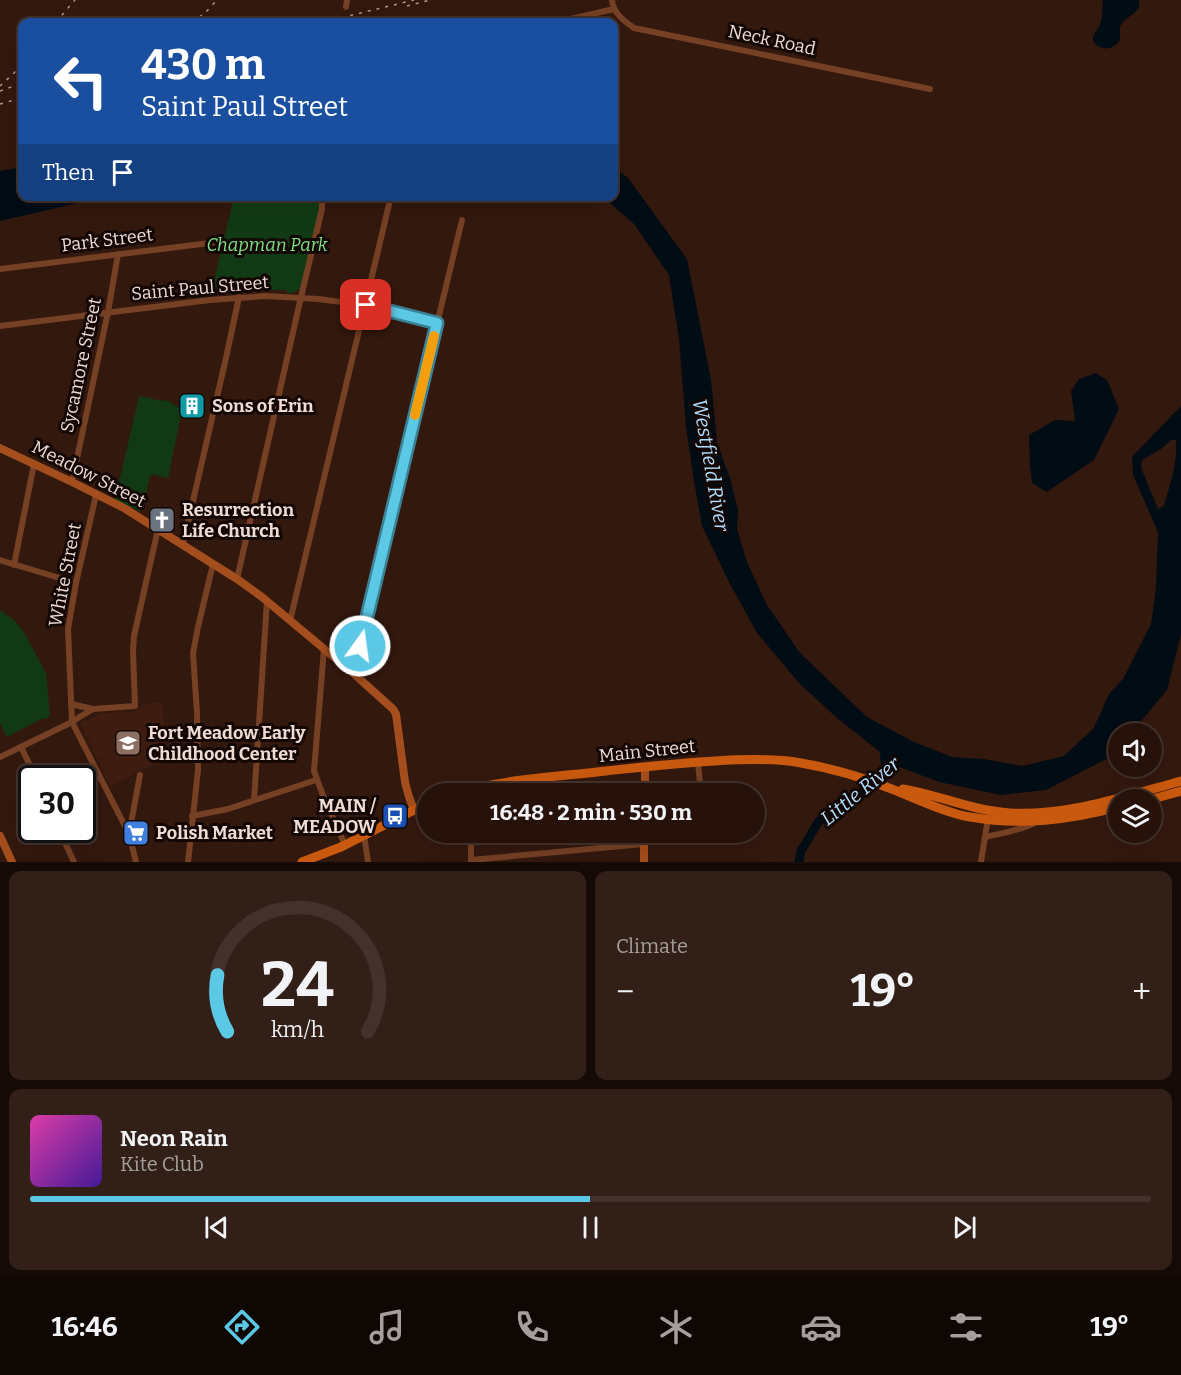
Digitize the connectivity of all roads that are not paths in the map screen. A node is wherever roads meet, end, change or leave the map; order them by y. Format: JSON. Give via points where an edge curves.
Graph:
{"nodes":[{"id":1,"x":612,"y":0,"type":"edge"},
{"id":2,"x":614,"y":9,"type":"junction"},
{"id":3,"x":575,"y":18,"type":"edge"},
{"id":4,"x":930,"y":88,"type":"dead end"},
{"id":5,"x":322,"y":201,"type":"edge"},
{"id":6,"x":391,"y":201,"type":"edge"},
{"id":7,"x":462,"y":220,"type":"dead end"},
{"id":8,"x":218,"y":242,"type":"dead end"},
{"id":9,"x":118,"y":254,"type":"junction"},
{"id":10,"x":0,"y":269,"type":"edge"},
{"id":11,"x":239,"y":297,"type":"junction"},
{"id":12,"x":301,"y":297,"type":"junction"},
{"id":13,"x":366,"y":305,"type":"junction"},
{"id":14,"x":108,"y":312,"type":"junction"},
{"id":15,"x":437,"y":323,"type":"junction"},
{"id":16,"x":0,"y":326,"type":"edge"},
{"id":17,"x":0,"y":448,"type":"edge"},
{"id":18,"x":34,"y":464,"type":"junction"},
{"id":19,"x":72,"y":482,"type":"junction"},
{"id":20,"x":96,"y":495,"type":"junction"},
{"id":21,"x":158,"y":529,"type":"junction"},
{"id":22,"x":183,"y":544,"type":"junction"},
{"id":23,"x":0,"y":560,"type":"edge"},
{"id":24,"x":213,"y":564,"type":"junction"},
{"id":25,"x":14,"y":566,"type":"junction"},
{"id":26,"x":237,"y":579,"type":"junction"},
{"id":27,"x":76,"y":583,"type":"junction"},
{"id":28,"x":267,"y":602,"type":"junction"},
{"id":29,"x":290,"y":621,"type":"junction"},
{"id":30,"x":324,"y":649,"type":"junction"},
{"id":31,"x":353,"y":673,"type":"junction"},
{"id":32,"x":71,"y":704,"type":"junction"},
{"id":33,"x":93,"y":709,"type":"junction"},
{"id":34,"x":72,"y":722,"type":"junction"},
{"id":35,"x":21,"y":747,"type":"junction"},
{"id":36,"x":0,"y":757,"type":"edge"},
{"id":37,"x":698,"y":762,"type":"junction"},
{"id":38,"x":30,"y":765,"type":"edge"},
{"id":39,"x":645,"y":767,"type":"junction"},
{"id":40,"x":140,"y":775,"type":"dead end"},
{"id":41,"x":316,"y":780,"type":"junction"},
{"id":42,"x":1181,"y":781,"type":"edge"},
{"id":43,"x":501,"y":783,"type":"edge"},
{"id":44,"x":645,"y":783,"type":"edge"},
{"id":45,"x":700,"y":783,"type":"edge"},
{"id":46,"x":1181,"y":791,"type":"edge"},
{"id":47,"x":1162,"y":796,"type":"edge"},
{"id":48,"x":254,"y":800,"type":"junction"},
{"id":49,"x":417,"y":808,"type":"edge"},
{"id":50,"x":414,"y":810,"type":"junction"},
{"id":51,"x":1108,"y":810,"type":"edge"},
{"id":52,"x":988,"y":815,"type":"junction"},
{"id":53,"x":192,"y":816,"type":"junction"},
{"id":54,"x":1035,"y":822,"type":"junction"},
{"id":55,"x":129,"y":834,"type":"junction"},
{"id":56,"x":364,"y":835,"type":"junction"},
{"id":57,"x":0,"y":836,"type":"edge"},
{"id":58,"x":986,"y":837,"type":"junction"},
{"id":59,"x":65,"y":843,"type":"edge"},
{"id":60,"x":471,"y":843,"type":"edge"},
{"id":61,"x":644,"y":844,"type":"joint"},
{"id":62,"x":345,"y":845,"type":"junction"},
{"id":63,"x":471,"y":861,"type":"edge"},
{"id":64,"x":12,"y":862,"type":"edge"},
{"id":65,"x":74,"y":862,"type":"edge"},
{"id":66,"x":136,"y":862,"type":"edge"},
{"id":67,"x":188,"y":862,"type":"edge"},
{"id":68,"x":302,"y":862,"type":"edge"},
{"id":69,"x":368,"y":862,"type":"edge"},
{"id":70,"x":644,"y":862,"type":"edge"},
{"id":71,"x":981,"y":862,"type":"edge"}],
"edges":[{"from":1,"to":2,"type":"street"},
{"from":2,"to":3,"type":"street"},
{"from":2,"to":4,"type":"street","name":"Neck Road","via":[[634,28]]},
{"from":5,"to":12,"type":"street"},
{"from":6,"to":13,"type":"street"},
{"from":7,"to":15,"type":"street"},
{"from":8,"to":9,"type":"street","name":"Park Street"},
{"from":9,"to":10,"type":"street","name":"Park Street"},
{"from":9,"to":14,"type":"street","name":"Sycamore Street"},
{"from":11,"to":12,"type":"street","name":"Saint Paul Street"},
{"from":11,"to":14,"type":"street","name":"Saint Paul Street"},
{"from":11,"to":22,"type":"street"},
{"from":12,"to":13,"type":"street","name":"Saint Paul Street"},
{"from":12,"to":26,"type":"street"},
{"from":13,"to":15,"type":"street","name":"Saint Paul Street"},
{"from":13,"to":29,"type":"street"},
{"from":14,"to":16,"type":"street","name":"Saint Paul Street"},
{"from":14,"to":19,"type":"street","name":"Sycamore Street"},
{"from":15,"to":31,"type":"street"},
{"from":17,"to":18,"type":"street","name":"Meadow Street"},
{"from":18,"to":19,"type":"street","name":"Meadow Street"},
{"from":18,"to":25,"type":"street"},
{"from":19,"to":20,"type":"street","name":"Meadow Street"},
{"from":20,"to":21,"type":"street","name":"Meadow Street"},
{"from":20,"to":27,"type":"street","name":"White Street"},
{"from":21,"to":22,"type":"street","name":"Meadow Street"},
{"from":21,"to":33,"type":"street","via":[[134,636],[135,706]]},
{"from":22,"to":24,"type":"street","name":"Meadow Street"},
{"from":23,"to":25,"type":"street"},
{"from":24,"to":26,"type":"street","name":"Meadow Street"},
{"from":24,"to":53,"type":"street","via":[[193,653],[198,770]]},
{"from":25,"to":27,"type":"street"},
{"from":26,"to":28,"type":"street","name":"Meadow Street"},
{"from":27,"to":32,"type":"street","name":"White Street","via":[[68,629]]},
{"from":28,"to":29,"type":"street","name":"Meadow Street"},
{"from":28,"to":48,"type":"street"},
{"from":29,"to":30,"type":"street","name":"Meadow Street"},
{"from":30,"to":31,"type":"street","name":"Meadow Street"},
{"from":30,"to":41,"type":"street"},
{"from":31,"to":50,"type":"street","name":"Meadow Street","via":[[396,714],[404,774]]},
{"from":32,"to":33,"type":"street"},
{"from":32,"to":34,"type":"street","name":"White Street"},
{"from":33,"to":34,"type":"street"},
{"from":34,"to":35,"type":"street"},
{"from":34,"to":55,"type":"street","name":"White Street"},
{"from":35,"to":36,"type":"street"},
{"from":35,"to":38,"type":"street"},
{"from":37,"to":39,"type":"main road","name":"Main Street"},
{"from":37,"to":45,"type":"street"},
{"from":37,"to":52,"type":"main road","name":"Main Street","via":[[765,759],[808,764],[971,807]]},
{"from":39,"to":43,"type":"main road","name":"Main Street"},
{"from":39,"to":44,"type":"street"},
{"from":40,"to":55,"type":"street"},
{"from":41,"to":48,"type":"street"},
{"from":41,"to":62,"type":"street"},
{"from":42,"to":52,"type":"main road","via":[[1052,812]]},
{"from":46,"to":47,"type":"main road"},
{"from":48,"to":53,"type":"street"},
{"from":49,"to":50,"type":"main road"},
{"from":50,"to":56,"type":"main road"},
{"from":51,"to":54,"type":"main road"},
{"from":52,"to":54,"type":"main road"},
{"from":52,"to":58,"type":"street"},
{"from":53,"to":67,"type":"street"},
{"from":54,"to":58,"type":"street"},
{"from":55,"to":66,"type":"street","name":"White Street"},
{"from":56,"to":62,"type":"main road"},
{"from":56,"to":69,"type":"street"},
{"from":57,"to":64,"type":"street"},
{"from":58,"to":71,"type":"street"},
{"from":59,"to":65,"type":"street"},
{"from":60,"to":63,"type":"street"},
{"from":61,"to":63,"type":"street"},
{"from":61,"to":70,"type":"street"},
{"from":62,"to":68,"type":"main road"}]}
